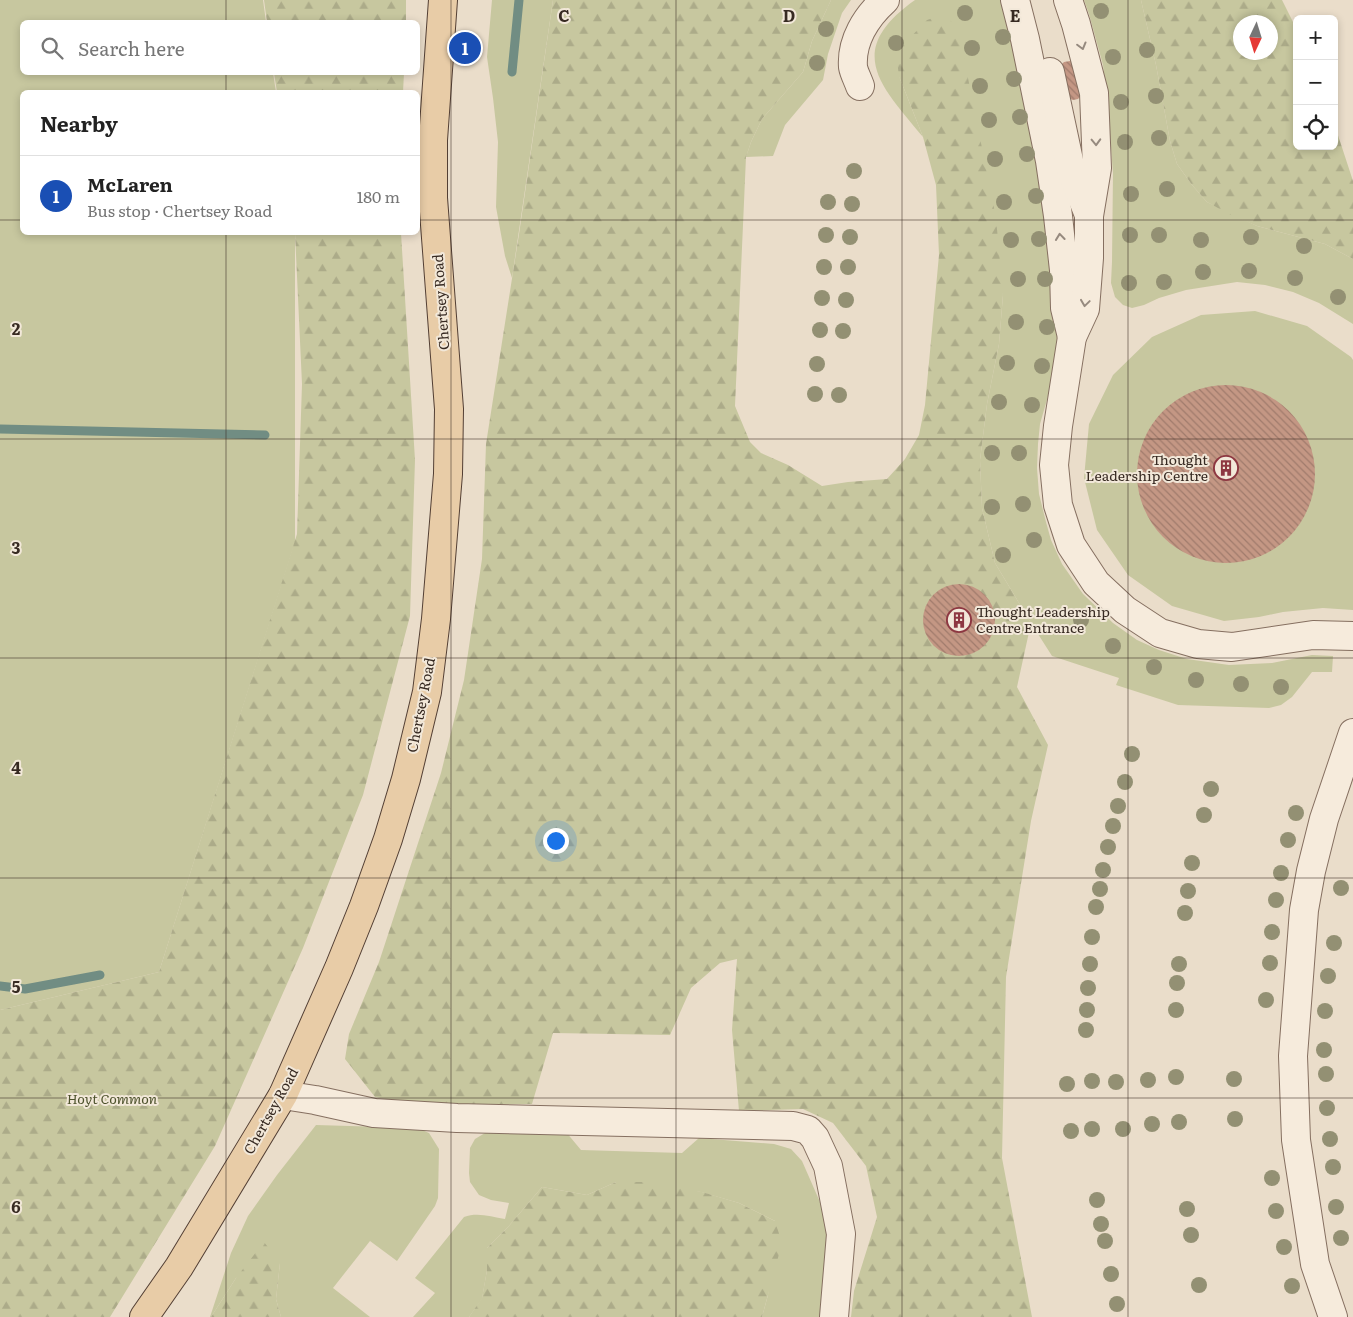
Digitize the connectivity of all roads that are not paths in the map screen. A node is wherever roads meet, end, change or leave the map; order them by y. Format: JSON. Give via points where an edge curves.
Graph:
{"nodes":[{"id":1,"x":443,"y":0,"type":"edge"},
{"id":2,"x":885,"y":0,"type":"edge"},
{"id":3,"x":1015,"y":0,"type":"edge"},
{"id":4,"x":1032,"y":0,"type":"edge"},
{"id":5,"x":1068,"y":0,"type":"edge"},
{"id":6,"x":860,"y":86,"type":"dead end"},
{"id":7,"x":1089,"y":216,"type":"junction"},
{"id":8,"x":1072,"y":337,"type":"junction"},
{"id":9,"x":1353,"y":636,"type":"edge"},
{"id":10,"x":1353,"y":733,"type":"edge"},
{"id":11,"x":282,"y":1096,"type":"junction"},
{"id":12,"x":144,"y":1317,"type":"edge"},
{"id":13,"x":834,"y":1317,"type":"edge"},
{"id":14,"x":1332,"y":1317,"type":"edge"}],
"edges":[{"from":1,"to":11,"type":"main road","name":"Chertsey Road","via":[[433,140],[433,198],[449,409],[448,456],[427,692],[406,779],[364,906]]},
{"from":2,"to":6,"type":"lane","via":[[865,22],[857,39],[853,68]]},
{"from":8,"to":3,"type":"lane","one_way":true,"via":[[1065,308],[1061,243],[1050,161]]},
{"from":4,"to":7,"type":"lane","via":[[1071,170]]},
{"from":5,"to":7,"type":"lane","one_way":true,"via":[[1094,93],[1097,168]]},
{"from":7,"to":8,"type":"lane","one_way":true,"via":[[1090,258],[1085,309]]},
{"from":8,"to":9,"type":"lane","via":[[1054,465],[1058,505],[1071,545],[1096,583],[1125,610],[1160,633],[1198,644],[1232,647],[1313,635]]},
{"from":10,"to":14,"type":"lane","via":[[1324,819],[1311,871],[1304,910],[1293,1056],[1296,1140],[1315,1264]]},
{"from":11,"to":12,"type":"main road","name":"Chertsey Road","via":[[179,1267]]},
{"from":11,"to":13,"type":"lane","via":[[374,1113],[793,1126],[808,1130],[828,1166],[841,1234]]}]}
